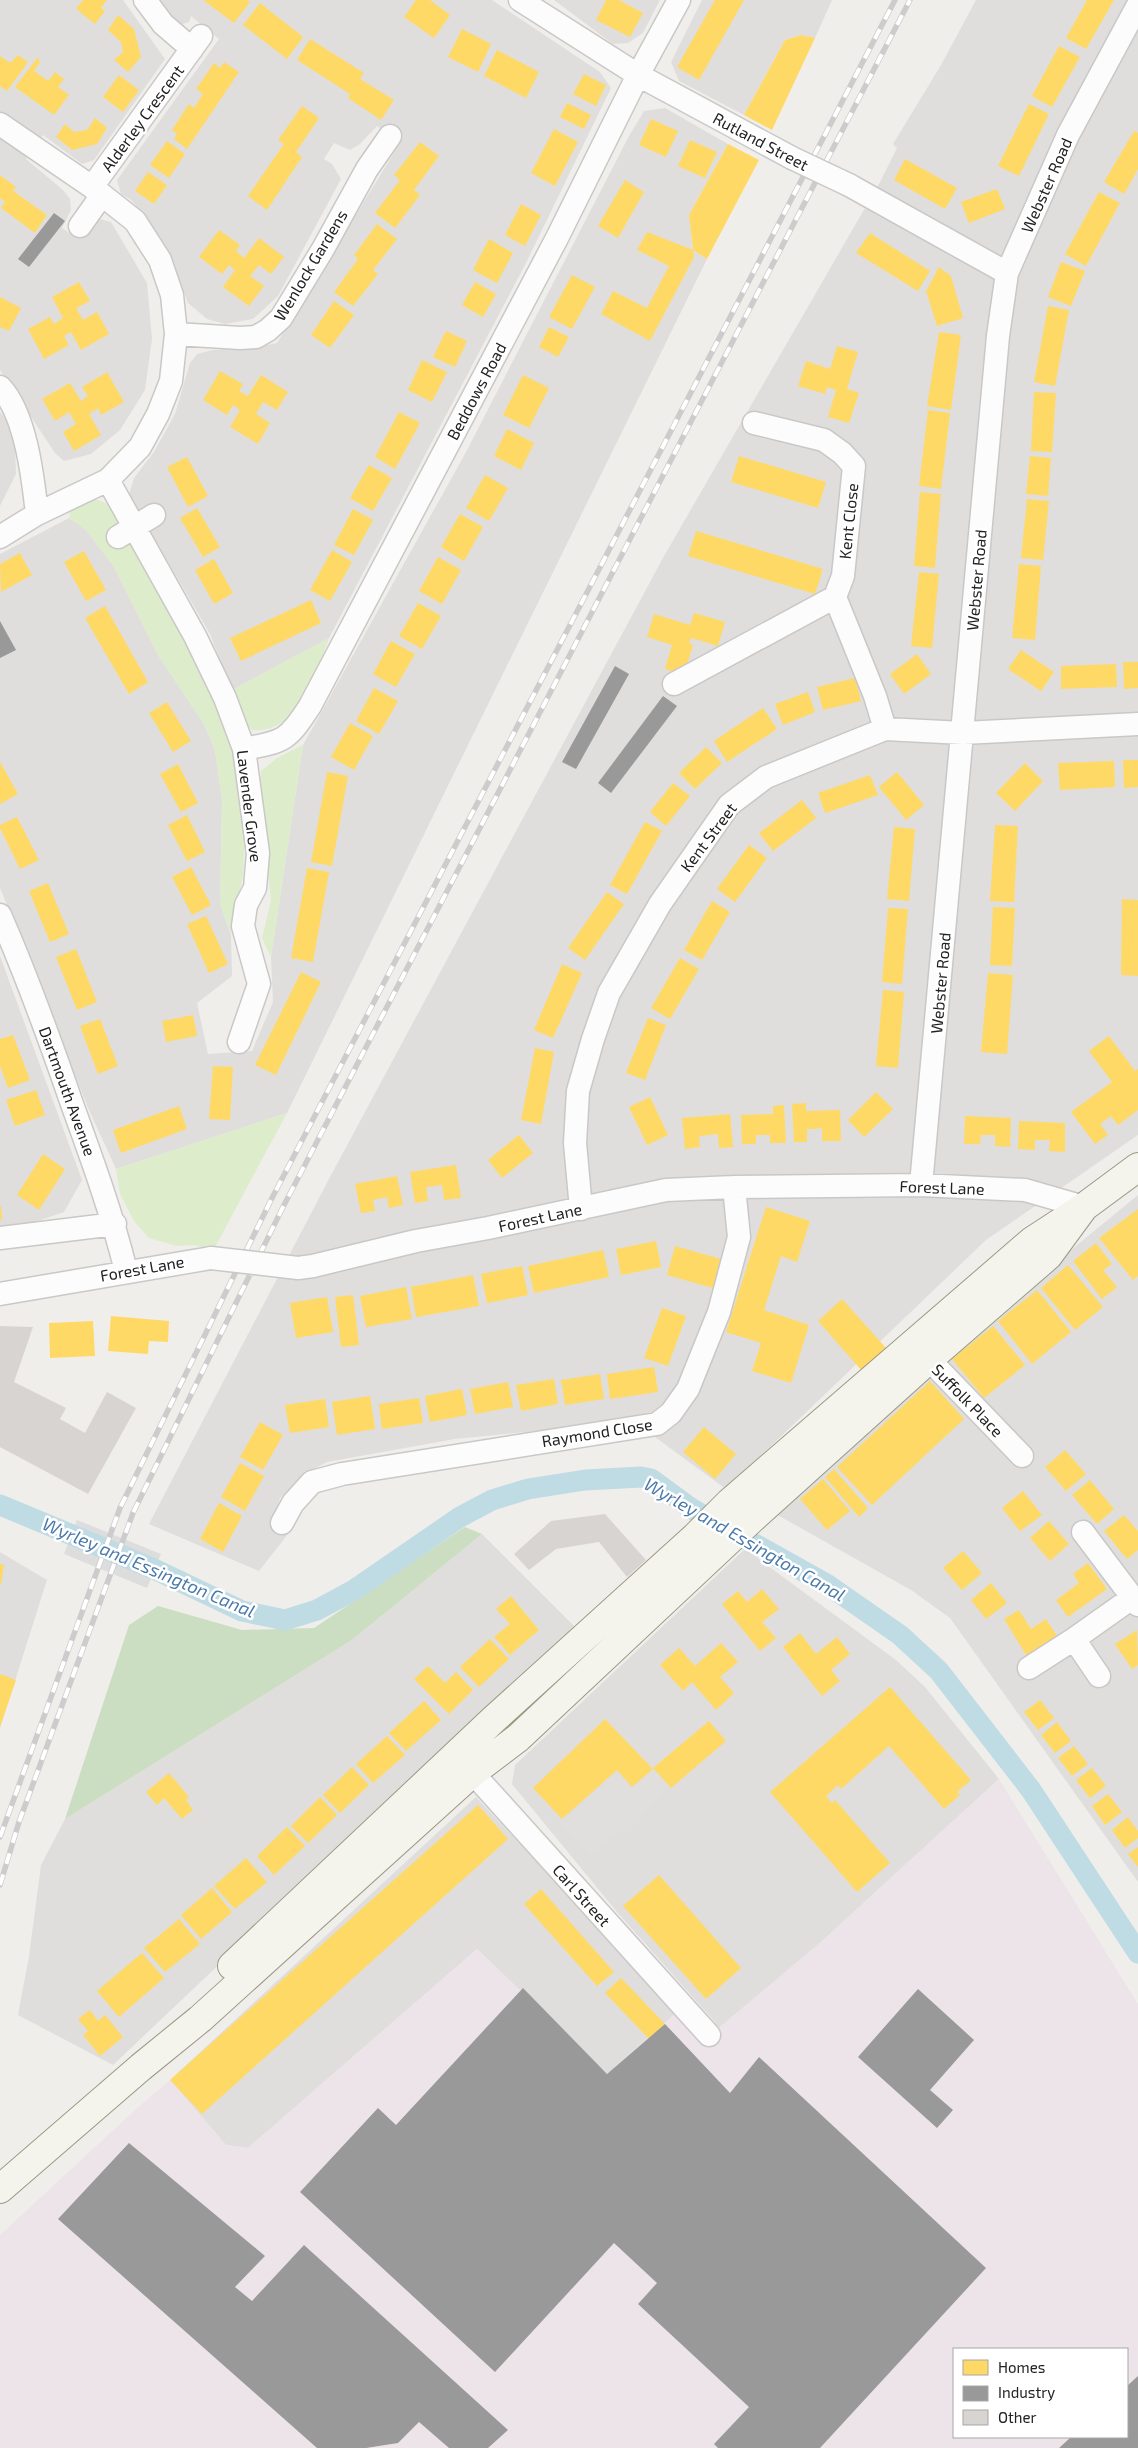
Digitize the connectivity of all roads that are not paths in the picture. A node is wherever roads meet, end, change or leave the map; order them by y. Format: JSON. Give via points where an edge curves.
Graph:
{"nodes":[{"id":1,"x":145,"y":0,"type":"edge"},
{"id":2,"x":520,"y":0,"type":"edge"},
{"id":3,"x":678,"y":0,"type":"edge"},
{"id":4,"x":1138,"y":5,"type":"edge"},
{"id":5,"x":638,"y":75,"type":"junction"},
{"id":6,"x":0,"y":124,"type":"edge"},
{"id":7,"x":390,"y":136,"type":"dead end"},
{"id":8,"x":97,"y":191,"type":"junction"},
{"id":9,"x":80,"y":226,"type":"dead end"},
{"id":10,"x":1007,"y":272,"type":"junction"},
{"id":11,"x":176,"y":334,"type":"junction"},
{"id":12,"x":0,"y":387,"type":"edge"},
{"id":13,"x":754,"y":423,"type":"dead end"},
{"id":14,"x":108,"y":480,"type":"junction"},
{"id":15,"x":37,"y":514,"type":"junction"},
{"id":16,"x":154,"y":515,"type":"dead end"},
{"id":17,"x":126,"y":532,"type":"junction"},
{"id":18,"x":0,"y":537,"type":"edge"},
{"id":19,"x":835,"y":597,"type":"junction"},
{"id":20,"x":674,"y":684,"type":"dead end"},
{"id":21,"x":1138,"y":724,"type":"edge"},
{"id":22,"x":885,"y":729,"type":"junction"},
{"id":23,"x":963,"y":733,"type":"junction"},
{"id":24,"x":244,"y":749,"type":"junction"},
{"id":25,"x":0,"y":915,"type":"edge"},
{"id":26,"x":239,"y":1042,"type":"dead end"},
{"id":27,"x":1138,"y":1167,"type":"edge"},
{"id":28,"x":922,"y":1185,"type":"junction"},
{"id":29,"x":734,"y":1187,"type":"junction"},
{"id":30,"x":1084,"y":1208,"type":"junction"},
{"id":31,"x":581,"y":1209,"type":"junction"},
{"id":32,"x":115,"y":1224,"type":"junction"},
{"id":33,"x":0,"y":1238,"type":"edge"},
{"id":34,"x":126,"y":1271,"type":"junction"},
{"id":35,"x":0,"y":1294,"type":"edge"},
{"id":36,"x":921,"y":1351,"type":"junction"},
{"id":37,"x":820,"y":1441,"type":"junction"},
{"id":38,"x":1022,"y":1456,"type":"dead end"},
{"id":39,"x":294,"y":1513,"type":"dead end"},
{"id":40,"x":1083,"y":1532,"type":"dead end"},
{"id":41,"x":1135,"y":1601,"type":"edge"},
{"id":42,"x":1074,"y":1639,"type":"junction"},
{"id":43,"x":1028,"y":1668,"type":"dead end"},
{"id":44,"x":1099,"y":1676,"type":"dead end"},
{"id":45,"x":464,"y":1764,"type":"junction"},
{"id":46,"x":709,"y":2035,"type":"dead end"},
{"id":47,"x":0,"y":2189,"type":"edge"}],
"edges":[{"from":1,"to":8,"type":"street","name":"Alderley Crescent","via":[[163,24],[196,43]]},
{"from":2,"to":5,"type":"street","name":"Rutland Street"},
{"from":3,"to":5,"type":"street","name":"Beddows Road"},
{"from":4,"to":10,"type":"street","name":"Webster Road","via":[[1068,135]]},
{"from":5,"to":10,"type":"street","name":"Rutland Street","bridge":true},
{"from":5,"to":24,"type":"street","name":"Beddows Road","via":[[557,238],[310,706],[293,732],[276,743]]},
{"from":6,"to":8,"type":"street"},
{"from":7,"to":11,"type":"street","name":"Wenlock Gardens","via":[[359,163],[323,249],[281,318],[256,337]]},
{"from":8,"to":9,"type":"street"},
{"from":8,"to":11,"type":"street","via":[[134,221],[160,260],[172,295]]},
{"from":10,"to":23,"type":"street","name":"Webster Road","via":[[998,336]]},
{"from":11,"to":14,"type":"street","via":[[171,381],[158,414],[140,447]]},
{"from":12,"to":15,"type":"street","via":[[22,427],[33,475]]},
{"from":13,"to":19,"type":"street","name":"Kent Close","via":[[824,440],[854,466],[843,576]]},
{"from":14,"to":15,"type":"street"},
{"from":14,"to":17,"type":"street","name":"Lavender Grove"},
{"from":15,"to":18,"type":"street"},
{"from":16,"to":17,"type":"street"},
{"from":17,"to":24,"type":"street","name":"Lavender Grove","via":[[195,636],[225,698]]},
{"from":19,"to":20,"type":"street"},
{"from":19,"to":22,"type":"street"},
{"from":21,"to":23,"type":"street","name":"Kent Street"},
{"from":22,"to":23,"type":"street","name":"Kent Street"},
{"from":22,"to":31,"type":"street","name":"Kent Street","via":[[766,776],[729,806],[660,904],[609,993],[581,1082],[575,1143]]},
{"from":23,"to":28,"type":"street","name":"Webster Road"},
{"from":24,"to":26,"type":"street","name":"Lavender Grove","via":[[258,853],[255,888],[246,905],[243,926],[259,984]]},
{"from":25,"to":32,"type":"street","name":"Dartmouth Avenue","via":[[43,1020]]},
{"from":27,"to":30,"type":"main road"},
{"from":28,"to":29,"type":"street","name":"Forest Lane"},
{"from":28,"to":30,"type":"street","name":"Forest Lane","via":[[1025,1190]]},
{"from":29,"to":31,"type":"street","name":"Forest Lane","via":[[666,1190]]},
{"from":29,"to":39,"type":"street","name":"Raymond Close","via":[[739,1237],[720,1312],[688,1389],[671,1413],[657,1424],[342,1474],[312,1482]]},
{"from":30,"to":36,"type":"main road","via":[[1032,1241]]},
{"from":31,"to":34,"type":"street","name":"Forest Lane","bridge":true,"via":[[416,1240],[313,1266],[298,1268],[210,1258]]},
{"from":32,"to":33,"type":"street"},
{"from":32,"to":34,"type":"street","name":"Dartmouth Avenue"},
{"from":34,"to":35,"type":"street","name":"Forest Lane"},
{"from":36,"to":37,"type":"main road"},
{"from":36,"to":38,"type":"street","name":"Suffolk Place"},
{"from":37,"to":45,"type":"main road","via":[[728,1504]]},
{"from":37,"to":45,"type":"main road","via":[[755,1516],[518,1738]]},
{"from":40,"to":41,"type":"street"},
{"from":41,"to":42,"type":"street"},
{"from":42,"to":43,"type":"street"},
{"from":42,"to":44,"type":"street"},
{"from":45,"to":46,"type":"street","name":"Carl Street"},
{"from":45,"to":47,"type":"main road","via":[[188,2009],[141,2067]]}]}
